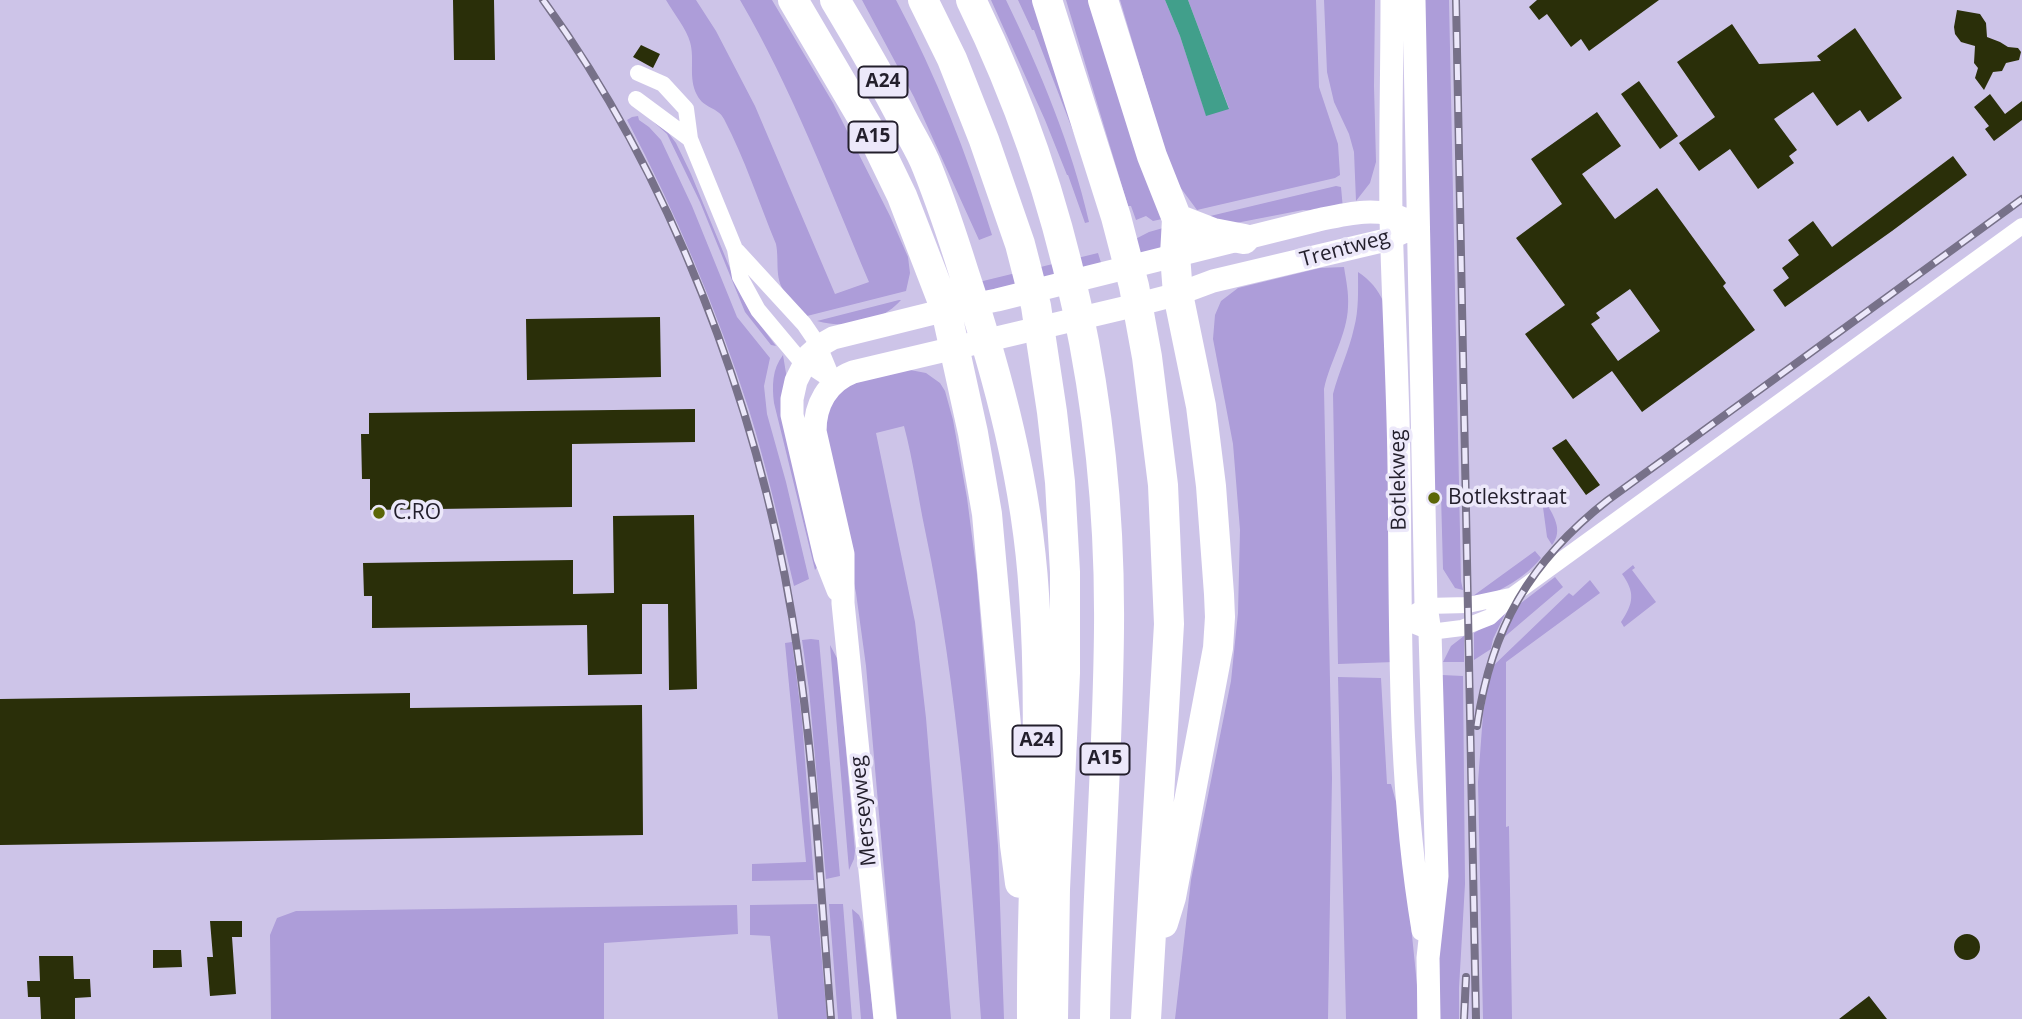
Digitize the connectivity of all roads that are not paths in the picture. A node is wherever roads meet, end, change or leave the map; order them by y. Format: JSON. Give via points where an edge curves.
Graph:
{"nodes":[{"id":1,"x":793,"y":0,"type":"edge"},
{"id":2,"x":835,"y":0,"type":"edge"},
{"id":3,"x":923,"y":0,"type":"edge"},
{"id":4,"x":971,"y":0,"type":"edge"},
{"id":5,"x":1047,"y":0,"type":"edge"},
{"id":6,"x":1103,"y":0,"type":"edge"},
{"id":7,"x":1392,"y":0,"type":"edge"},
{"id":8,"x":1414,"y":0,"type":"edge"},
{"id":9,"x":638,"y":72,"type":"dead end"},
{"id":10,"x":636,"y":99,"type":"dead end"},
{"id":11,"x":690,"y":139,"type":"junction"},
{"id":12,"x":1391,"y":213,"type":"junction"},
{"id":13,"x":1177,"y":219,"type":"junction"},
{"id":14,"x":1418,"y":225,"type":"junction"},
{"id":15,"x":2022,"y":226,"type":"edge"},
{"id":16,"x":1244,"y":239,"type":"junction"},
{"id":17,"x":1392,"y":239,"type":"junction"},
{"id":18,"x":735,"y":249,"type":"junction"},
{"id":19,"x":1175,"y":255,"type":"junction"},
{"id":20,"x":1178,"y":294,"type":"junction"},
{"id":21,"x":946,"y":310,"type":"junction"},
{"id":22,"x":953,"y":348,"type":"junction"},
{"id":23,"x":812,"y":354,"type":"junction"},
{"id":24,"x":834,"y":382,"type":"junction"},
{"id":25,"x":1513,"y":596,"type":"junction"},
{"id":26,"x":843,"y":603,"type":"junction"},
{"id":27,"x":1426,"y":606,"type":"junction"},
{"id":28,"x":1400,"y":620,"type":"junction"},
{"id":29,"x":1430,"y":632,"type":"junction"},
{"id":30,"x":1428,"y":958,"type":"junction"},
{"id":31,"x":1148,"y":976,"type":"junction"},
{"id":32,"x":1032,"y":977,"type":"junction"},
{"id":33,"x":885,"y":1019,"type":"edge"},
{"id":34,"x":1032,"y":1019,"type":"edge"},
{"id":35,"x":1054,"y":1019,"type":"edge"},
{"id":36,"x":1095,"y":1019,"type":"edge"},
{"id":37,"x":1146,"y":1019,"type":"edge"},
{"id":38,"x":1429,"y":1019,"type":"edge"}],
"edges":[{"from":1,"to":21,"type":"highway","number":"A15","via":[[891,172]]},
{"from":2,"to":32,"type":"highway","number":"A24","via":[[927,166],[1001,393],[1025,505],[1034,596],[1037,730]]},
{"from":3,"to":35,"type":"highway","number":"A15","via":[[952,59],[1020,244],[1036,306],[1059,469],[1065,673]]},
{"from":4,"to":36,"type":"highway","number":"A15","via":[[997,52],[1060,234],[1098,424],[1109,629]]},
{"from":5,"to":31,"type":"highway","number":"A15","via":[[1134,286],[1163,485],[1169,624]]},
{"from":6,"to":13,"type":"highway","number":"A15","via":[[1152,156]]},
{"from":7,"to":12,"type":"main road","name":"Botlekweg"},
{"from":8,"to":14,"type":"main road","name":"Botlekweg"},
{"from":9,"to":11,"type":"street","via":[[663,84],[686,109]]},
{"from":10,"to":11,"type":"street"},
{"from":11,"to":18,"type":"street"},
{"from":12,"to":14,"type":"main road","name":"Trentweg"},
{"from":12,"to":16,"type":"main road","name":"Trentweg","via":[[1351,213]]},
{"from":12,"to":17,"type":"main road","name":"Botlekweg"},
{"from":13,"to":16,"type":"highway"},
{"from":13,"to":19,"type":"highway","number":"A15"},
{"from":14,"to":17,"type":"main road","name":"Trentweg"},
{"from":14,"to":27,"type":"main road","name":"Botlekweg"},
{"from":15,"to":25,"type":"street"},
{"from":16,"to":19,"type":"main road","name":"Trentweg"},
{"from":17,"to":20,"type":"main road","name":"Trentweg","via":[[1213,281]]},
{"from":17,"to":28,"type":"main road","name":"Botlekweg"},
{"from":18,"to":23,"type":"street","via":[[804,324]]},
{"from":18,"to":23,"type":"street","via":[[740,276],[758,310],[799,359]]},
{"from":19,"to":20,"type":"highway","number":"A15"},
{"from":19,"to":21,"type":"main road","name":"Trentweg"},
{"from":20,"to":22,"type":"main road","name":"Trentweg"},
{"from":20,"to":31,"type":"highway","number":"A15","via":[[1211,486],[1220,617],[1171,897]]},
{"from":21,"to":22,"type":"highway","number":"A15"},
{"from":21,"to":23,"type":"main road","name":"Trentweg","via":[[846,334]]},
{"from":22,"to":24,"type":"main road","name":"Trentweg","via":[[853,372]]},
{"from":22,"to":32,"type":"highway","number":"A15","via":[[987,514],[1015,845]]},
{"from":23,"to":24,"type":"street"},
{"from":23,"to":26,"type":"main road","name":"Merseyweg","via":[[796,381],[792,415],[825,557]]},
{"from":24,"to":26,"type":"main road","name":"Merseyweg","via":[[818,407],[815,431],[843,554]]},
{"from":25,"to":27,"type":"street","via":[[1468,605]]},
{"from":25,"to":29,"type":"street","via":[[1490,617],[1462,628]]},
{"from":26,"to":33,"type":"main road","name":"Merseyweg"},
{"from":27,"to":28,"type":"street"},
{"from":27,"to":29,"type":"main road","name":"Botlekweg"},
{"from":28,"to":29,"type":"street"},
{"from":28,"to":30,"type":"main road","name":"Botlekweg","via":[[1404,772]]},
{"from":29,"to":30,"type":"main road","name":"Botlekweg","via":[[1437,876]]},
{"from":30,"to":38,"type":"main road","name":"Botlekweg"},
{"from":31,"to":37,"type":"highway","number":"A15"},
{"from":32,"to":34,"type":"highway","number":"A15"}]}
